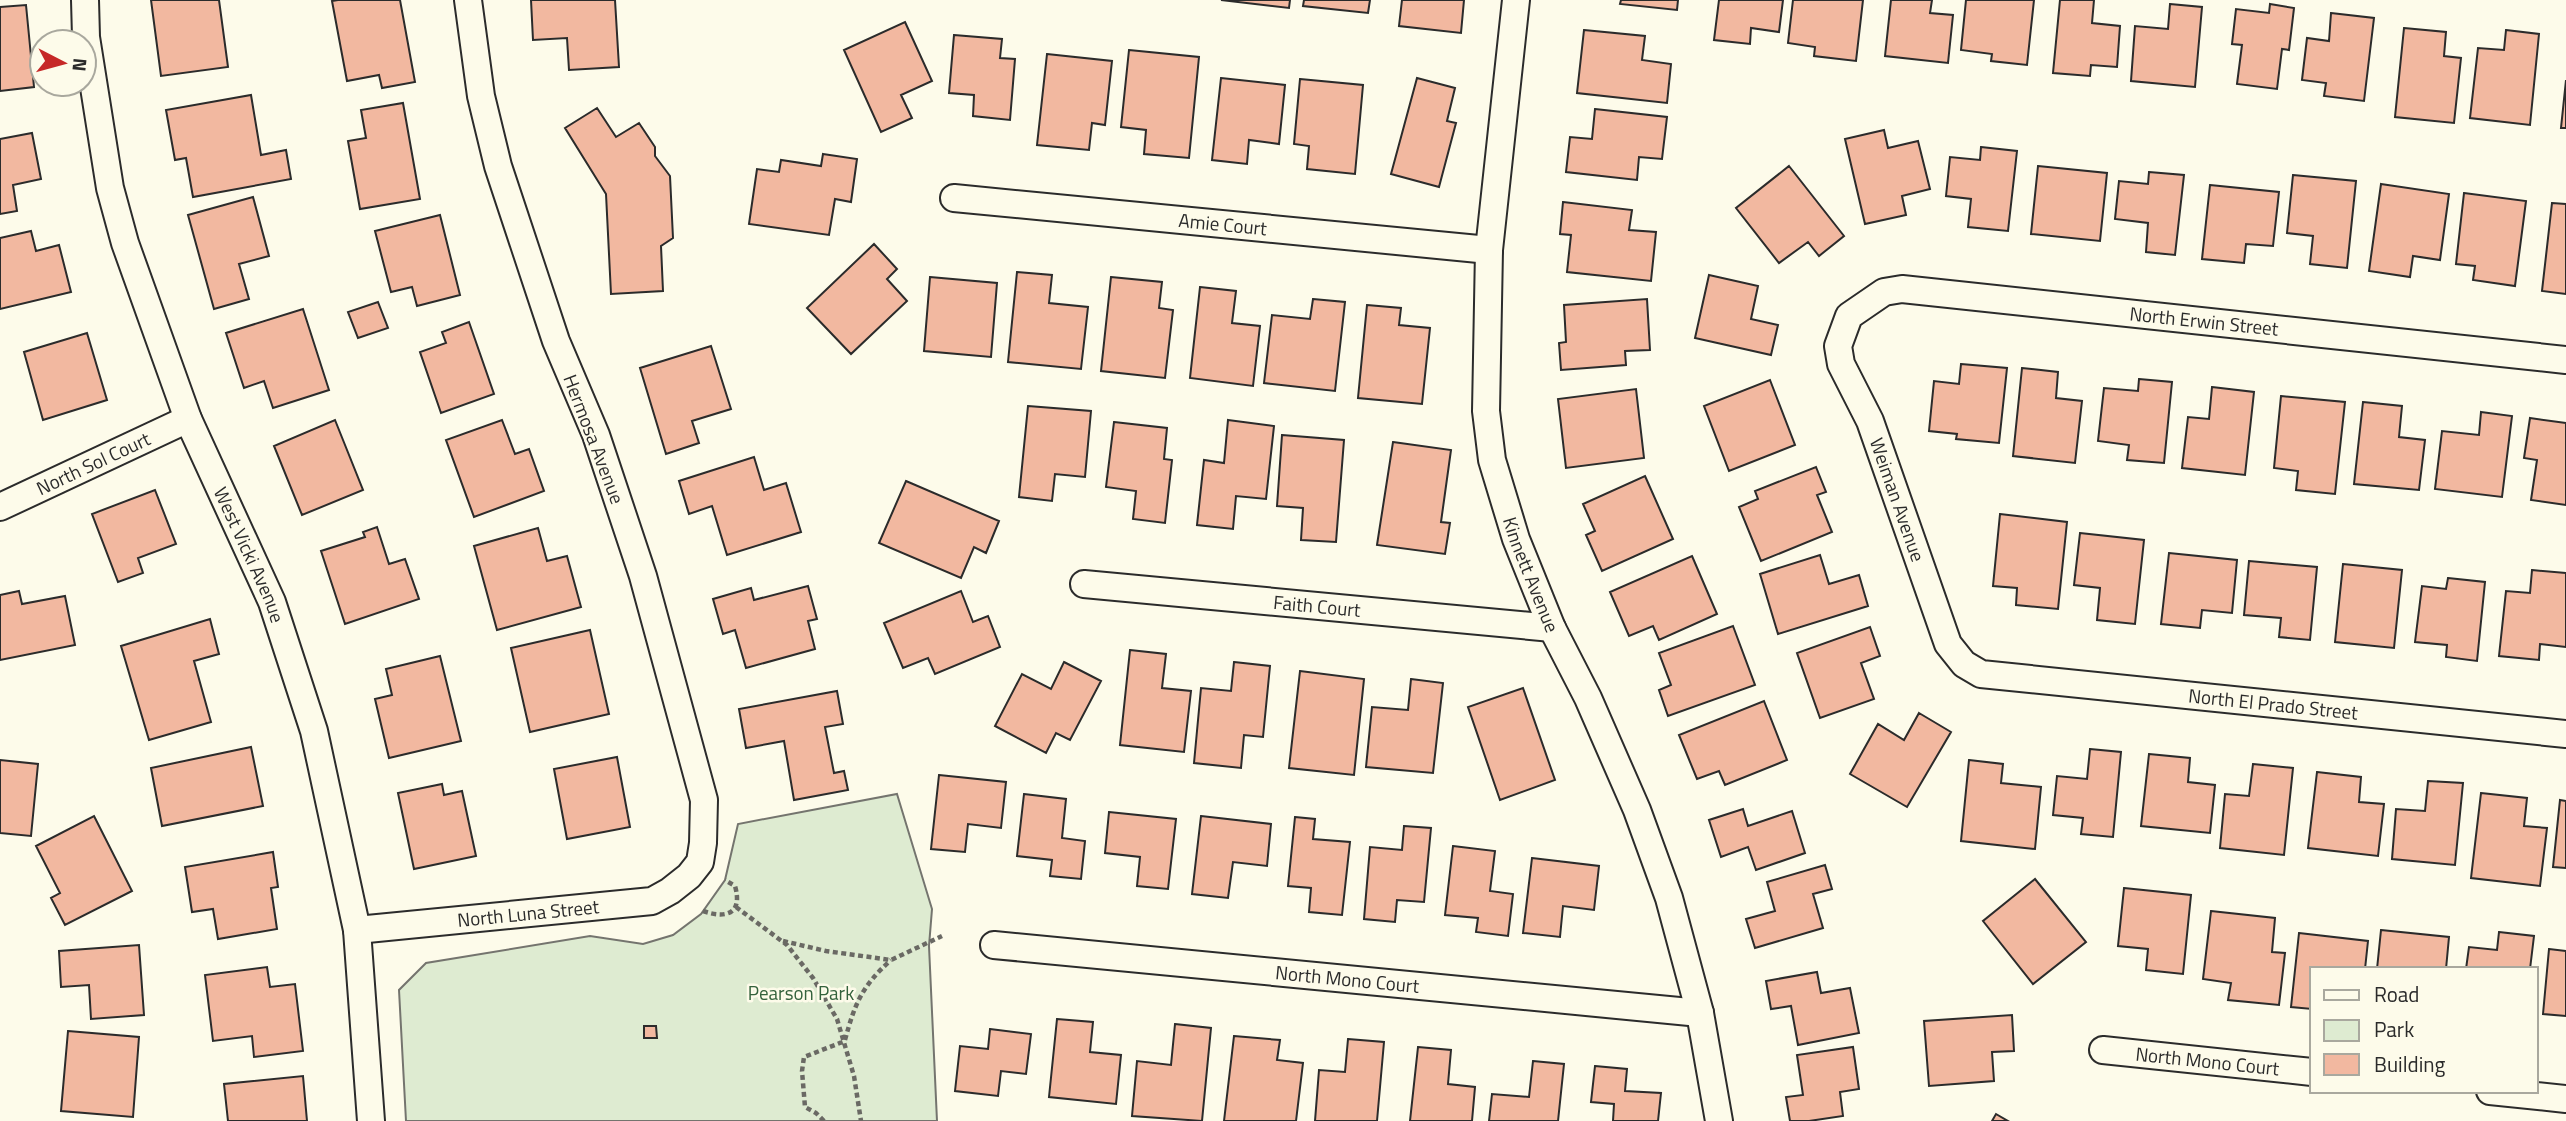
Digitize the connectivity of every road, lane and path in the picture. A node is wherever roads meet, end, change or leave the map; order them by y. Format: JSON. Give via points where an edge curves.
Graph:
{"nodes":[{"id":1,"x":85,"y":0,"type":"edge"},
{"id":2,"x":468,"y":0,"type":"edge"},
{"id":3,"x":1516,"y":0,"type":"edge"},
{"id":4,"x":954,"y":198,"type":"dead end"},
{"id":5,"x":1489,"y":250,"type":"junction"},
{"id":6,"x":1849,"y":316,"type":"joint"},
{"id":7,"x":2566,"y":360,"type":"edge"},
{"id":8,"x":188,"y":419,"type":"junction"},
{"id":9,"x":0,"y":507,"type":"edge"},
{"id":10,"x":1084,"y":584,"type":"dead end"},
{"id":11,"x":1552,"y":628,"type":"junction"},
{"id":12,"x":1980,"y":674,"type":"joint"},
{"id":13,"x":2566,"y":734,"type":"edge"},
{"id":14,"x":689,"y":876,"type":"joint"},
{"id":15,"x":725,"y":880,"type":"dead end"},
{"id":16,"x":736,"y":907,"type":"junction"},
{"id":17,"x":703,"y":911,"type":"dead end"},
{"id":18,"x":357,"y":930,"type":"junction"},
{"id":19,"x":942,"y":936,"type":"dead end"},
{"id":20,"x":782,"y":941,"type":"junction"},
{"id":21,"x":994,"y":945,"type":"dead end"},
{"id":22,"x":891,"y":960,"type":"junction"},
{"id":23,"x":1700,"y":1013,"type":"junction"},
{"id":24,"x":845,"y":1041,"type":"junction"},
{"id":25,"x":2103,"y":1050,"type":"dead end"},
{"id":26,"x":2310,"y":1072,"type":"edge"},
{"id":27,"x":2509,"y":1093,"type":"edge"},
{"id":28,"x":2566,"y":1099,"type":"edge"},
{"id":29,"x":371,"y":1121,"type":"edge"},
{"id":30,"x":824,"y":1121,"type":"edge"},
{"id":31,"x":861,"y":1121,"type":"edge"},
{"id":32,"x":1719,"y":1121,"type":"edge"}],
"edges":[{"from":1,"to":8,"type":"street","name":"West Vicki Avenue","via":[[86,37],[110,188]]},
{"from":2,"to":14,"type":"street","name":"Hermosa Avenue","via":[[481,96],[498,166],[556,341],[596,435],[643,576],[704,800],[700,862]]},
{"from":3,"to":5,"type":"street","name":"Kinnett Avenue"},
{"from":4,"to":5,"type":"street","name":"Amie Court"},
{"from":5,"to":11,"type":"street","name":"Kinnett Avenue","via":[[1486,411],[1492,460],[1516,540]]},
{"from":6,"to":7,"type":"street","name":"North Erwin Street","via":[[1884,292],[1902,289]]},
{"from":6,"to":12,"type":"street","name":"Weiman Avenue","via":[[1838,346],[1841,364],[1870,421],[1948,643],[1964,664]]},
{"from":8,"to":9,"type":"street","name":"North Sol Court"},
{"from":8,"to":18,"type":"street","name":"West Vicki Avenue","via":[[272,602],[314,731]]},
{"from":10,"to":11,"type":"street","name":"Faith Court"},
{"from":11,"to":23,"type":"street","name":"Kinnett Avenue","via":[[1637,810],[1669,898]]},
{"from":12,"to":13,"type":"street","name":"North El Prado Street"},
{"from":14,"to":18,"type":"street","name":"North Luna Street","via":[[652,901]]},
{"from":15,"to":16,"type":"path","via":[[735,886]]},
{"from":16,"to":17,"type":"path","via":[[718,916]]},
{"from":16,"to":20,"type":"path"},
{"from":18,"to":29,"type":"street","name":"West Vicki Avenue"},
{"from":19,"to":22,"type":"path"},
{"from":20,"to":22,"type":"path"},
{"from":20,"to":24,"type":"path","via":[[813,978]]},
{"from":21,"to":23,"type":"street","name":"North Mono Court"},
{"from":22,"to":24,"type":"path","via":[[861,991]]},
{"from":23,"to":32,"type":"street","name":"Kinnett Avenue"},
{"from":24,"to":30,"type":"path","via":[[804,1057],[805,1107]]},
{"from":24,"to":31,"type":"path"},
{"from":25,"to":26,"type":"street","name":"North Mono Court"},
{"from":27,"to":28,"type":"street"}]}
